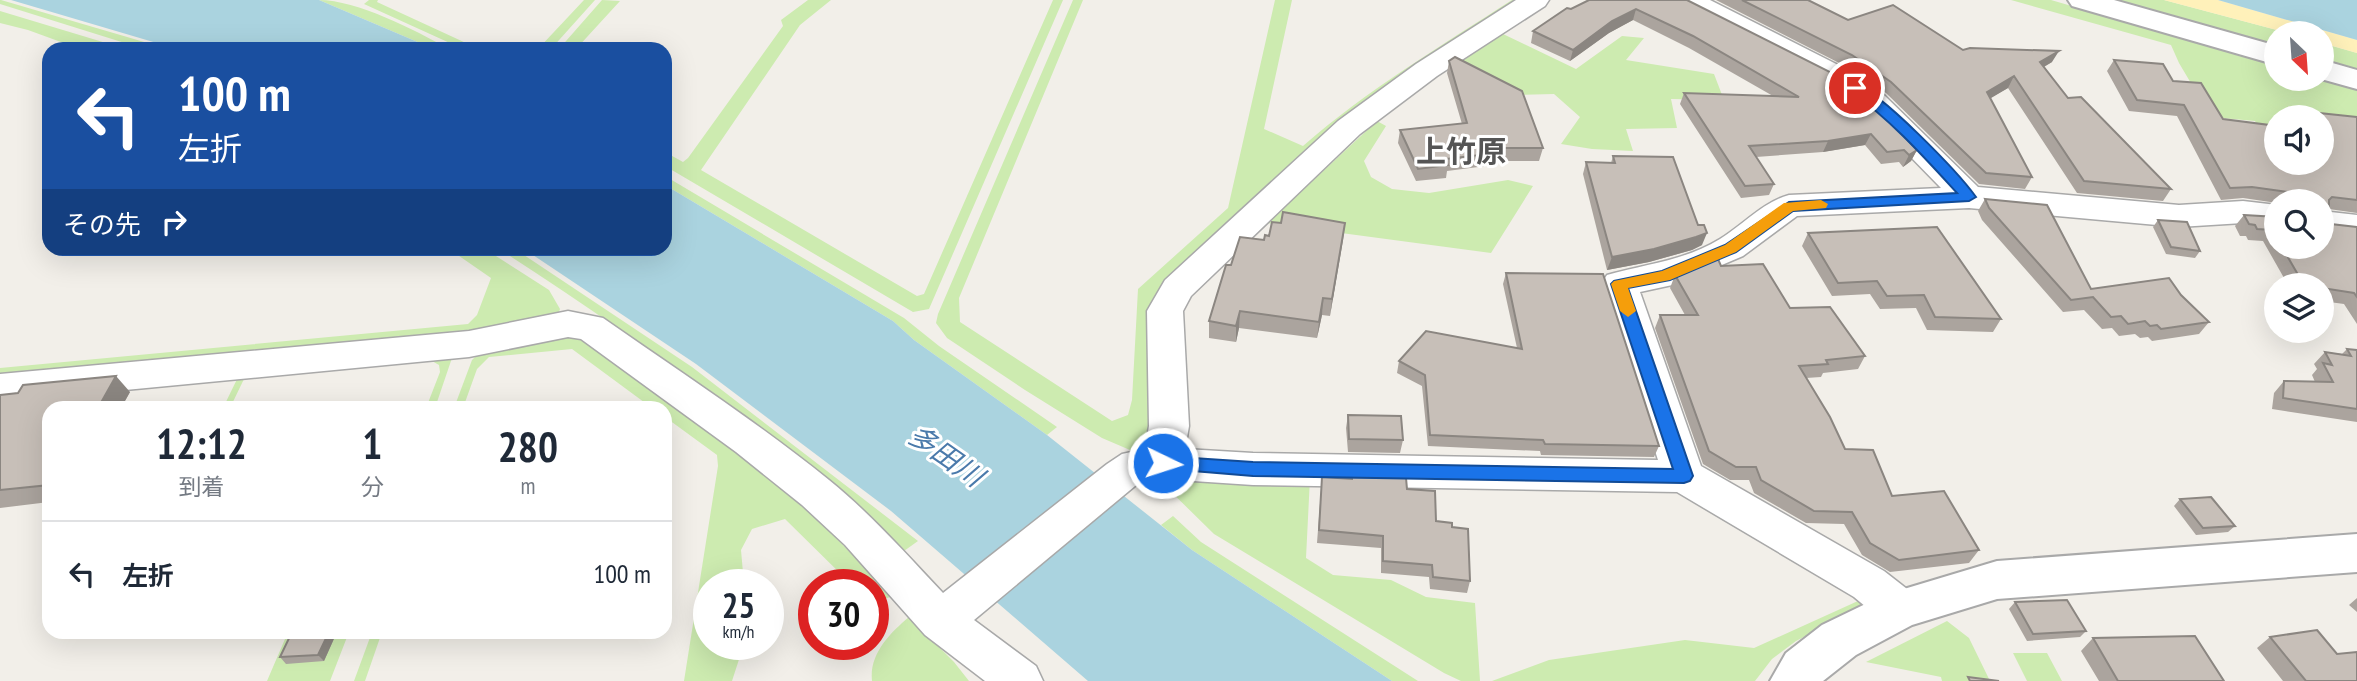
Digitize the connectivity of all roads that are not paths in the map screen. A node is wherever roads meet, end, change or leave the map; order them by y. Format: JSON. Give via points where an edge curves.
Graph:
{"nodes":[{"id":1,"x":1535,"y":0,"type":"edge"},
{"id":2,"x":1689,"y":0,"type":"edge"},
{"id":3,"x":2082,"y":0,"type":"edge"},
{"id":4,"x":2264,"y":52,"type":"edge"},
{"id":5,"x":2334,"y":73,"type":"edge"},
{"id":6,"x":2357,"y":80,"type":"edge"},
{"id":7,"x":1969,"y":197,"type":"junction"},
{"id":8,"x":2264,"y":214,"type":"edge"},
{"id":9,"x":2334,"y":223,"type":"edge"},
{"id":10,"x":2357,"y":226,"type":"edge"},
{"id":11,"x":0,"y":388,"type":"edge"},
{"id":12,"x":1163,"y":463,"type":"junction"},
{"id":13,"x":1684,"y":476,"type":"junction"},
{"id":14,"x":2357,"y":553,"type":"edge"},
{"id":15,"x":1900,"y":609,"type":"junction"},
{"id":16,"x":950,"y":613,"type":"junction"},
{"id":17,"x":1020,"y":681,"type":"edge"},
{"id":18,"x":1794,"y":681,"type":"edge"}],
"edges":[{"from":1,"to":12,"type":"street","via":[[1433,65],[1354,124],[1177,289],[1165,311],[1169,426]]},
{"from":2,"to":7,"type":"street","via":[[1855,88]]},
{"from":3,"to":4,"type":"street"},
{"from":5,"to":6,"type":"street"},
{"from":7,"to":8,"type":"street","via":[[2179,216]]},
{"from":7,"to":13,"type":"street","via":[[1789,206],[1731,248],[1665,276],[1619,284]]},
{"from":9,"to":10,"type":"street"},
{"from":11,"to":16,"type":"street","via":[[469,344],[568,324],[590,327],[816,493]]},
{"from":12,"to":13,"type":"street","via":[[1253,469]]},
{"from":12,"to":16,"type":"street","via":[[1136,465],[1121,475]]},
{"from":13,"to":15,"type":"street","via":[[1869,584]]},
{"from":14,"to":15,"type":"street","via":[[1997,580]]},
{"from":15,"to":18,"type":"street","via":[[1839,640],[1803,668]]},
{"from":16,"to":17,"type":"street"}]}
